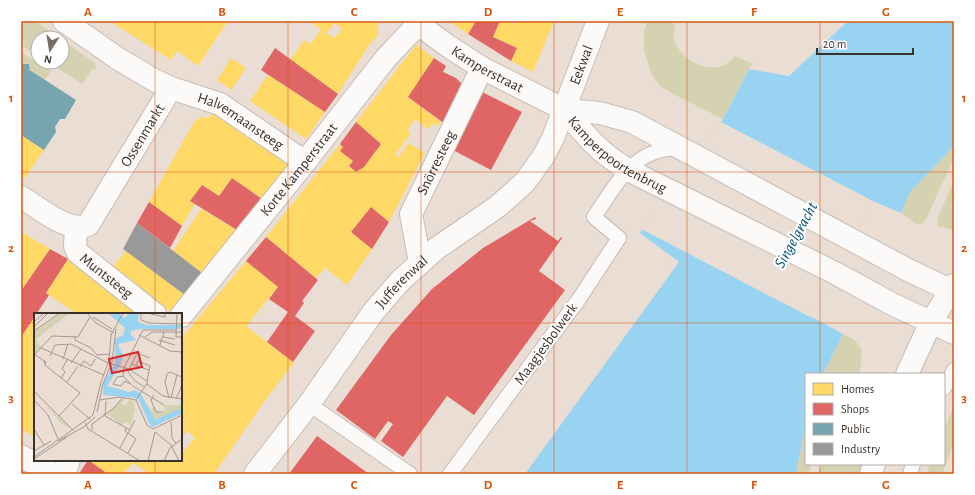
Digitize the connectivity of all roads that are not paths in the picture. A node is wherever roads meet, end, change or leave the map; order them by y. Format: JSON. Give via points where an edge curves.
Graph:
{"nodes":[{"id":1,"x":64,"y":21,"type":"edge"},
{"id":2,"x":598,"y":21,"type":"edge"},
{"id":3,"x":418,"y":22,"type":"edge"},
{"id":4,"x":482,"y":68,"type":"junction"},
{"id":5,"x":171,"y":88,"type":"junction"},
{"id":6,"x":565,"y":110,"type":"junction"},
{"id":7,"x":679,"y":148,"type":"junction"},
{"id":8,"x":305,"y":162,"type":"junction"},
{"id":9,"x":628,"y":170,"type":"junction"},
{"id":10,"x":21,"y":197,"type":"edge"},
{"id":11,"x":76,"y":227,"type":"junction"},
{"id":12,"x":420,"y":262,"type":"junction"},
{"id":13,"x":953,"y":289,"type":"edge"},
{"id":14,"x":154,"y":313,"type":"edge"},
{"id":15,"x":182,"y":315,"type":"edge"},
{"id":16,"x":931,"y":322,"type":"junction"},
{"id":17,"x":954,"y":333,"type":"edge"},
{"id":18,"x":954,"y":370,"type":"edge"},
{"id":19,"x":906,"y":373,"type":"edge"},
{"id":20,"x":945,"y":386,"type":"edge"},
{"id":21,"x":309,"y":404,"type":"junction"},
{"id":22,"x":21,"y":456,"type":"edge"},
{"id":23,"x":69,"y":461,"type":"edge"},
{"id":24,"x":53,"y":474,"type":"edge"},
{"id":25,"x":64,"y":474,"type":"edge"},
{"id":26,"x":255,"y":474,"type":"edge"},
{"id":27,"x":410,"y":474,"type":"edge"},
{"id":28,"x":450,"y":474,"type":"edge"}],
"edges":[{"from":1,"to":5,"type":"street","name":"Ossenmarkt","via":[[117,58]]},
{"from":2,"to":6,"type":"street","name":"Eekwal"},
{"from":3,"to":4,"type":"street","name":"Kamperstraat"},
{"from":3,"to":8,"type":"street","name":"Korte Kamperstraat","via":[[386,58]]},
{"from":4,"to":6,"type":"street","name":"Kamperstraat"},
{"from":4,"to":12,"type":"street","name":"Snörresteeg","via":[[411,214]]},
{"from":5,"to":8,"type":"street","name":"Halvemaansteeg","via":[[220,104]]},
{"from":5,"to":11,"type":"street","name":"Ossenmarkt","via":[[93,220],[83,228]]},
{"from":6,"to":7,"type":"street","name":"Kamperpoortenbrug","via":[[600,113],[632,122]]},
{"from":6,"to":9,"type":"street","name":"Kamperpoortenbrug","via":[[586,138]]},
{"from":6,"to":12,"type":"street","name":"Jufferenwal","via":[[543,157],[525,182],[497,207]]},
{"from":7,"to":9,"type":"lane","via":[[655,151]]},
{"from":7,"to":13,"type":"street","name":"Kamperpoortenbrug","via":[[856,243]]},
{"from":8,"to":15,"type":"street","name":"Korte Kamperstraat"},
{"from":9,"to":16,"type":"street","name":"Kamperpoortenbrug"},
{"from":9,"to":28,"type":"lane","name":"Maagjesbolwerk","via":[[594,218],[619,238],[579,299]]},
{"from":10,"to":11,"type":"street","via":[[69,226]]},
{"from":11,"to":14,"type":"street","name":"Muntsteeg","via":[[75,246],[78,253]]},
{"from":12,"to":21,"type":"street","name":"Jufferenwal","via":[[374,311]]},
{"from":13,"to":16,"type":"street"},
{"from":16,"to":17,"type":"street","name":"Kamperpoortenbrug"},
{"from":16,"to":19,"type":"street"},
{"from":18,"to":20,"type":"lane"},
{"from":21,"to":26,"type":"street","name":"Jufferenwal"},
{"from":21,"to":27,"type":"lane"},
{"from":22,"to":24,"type":"street"},
{"from":23,"to":25,"type":"street"}]}
